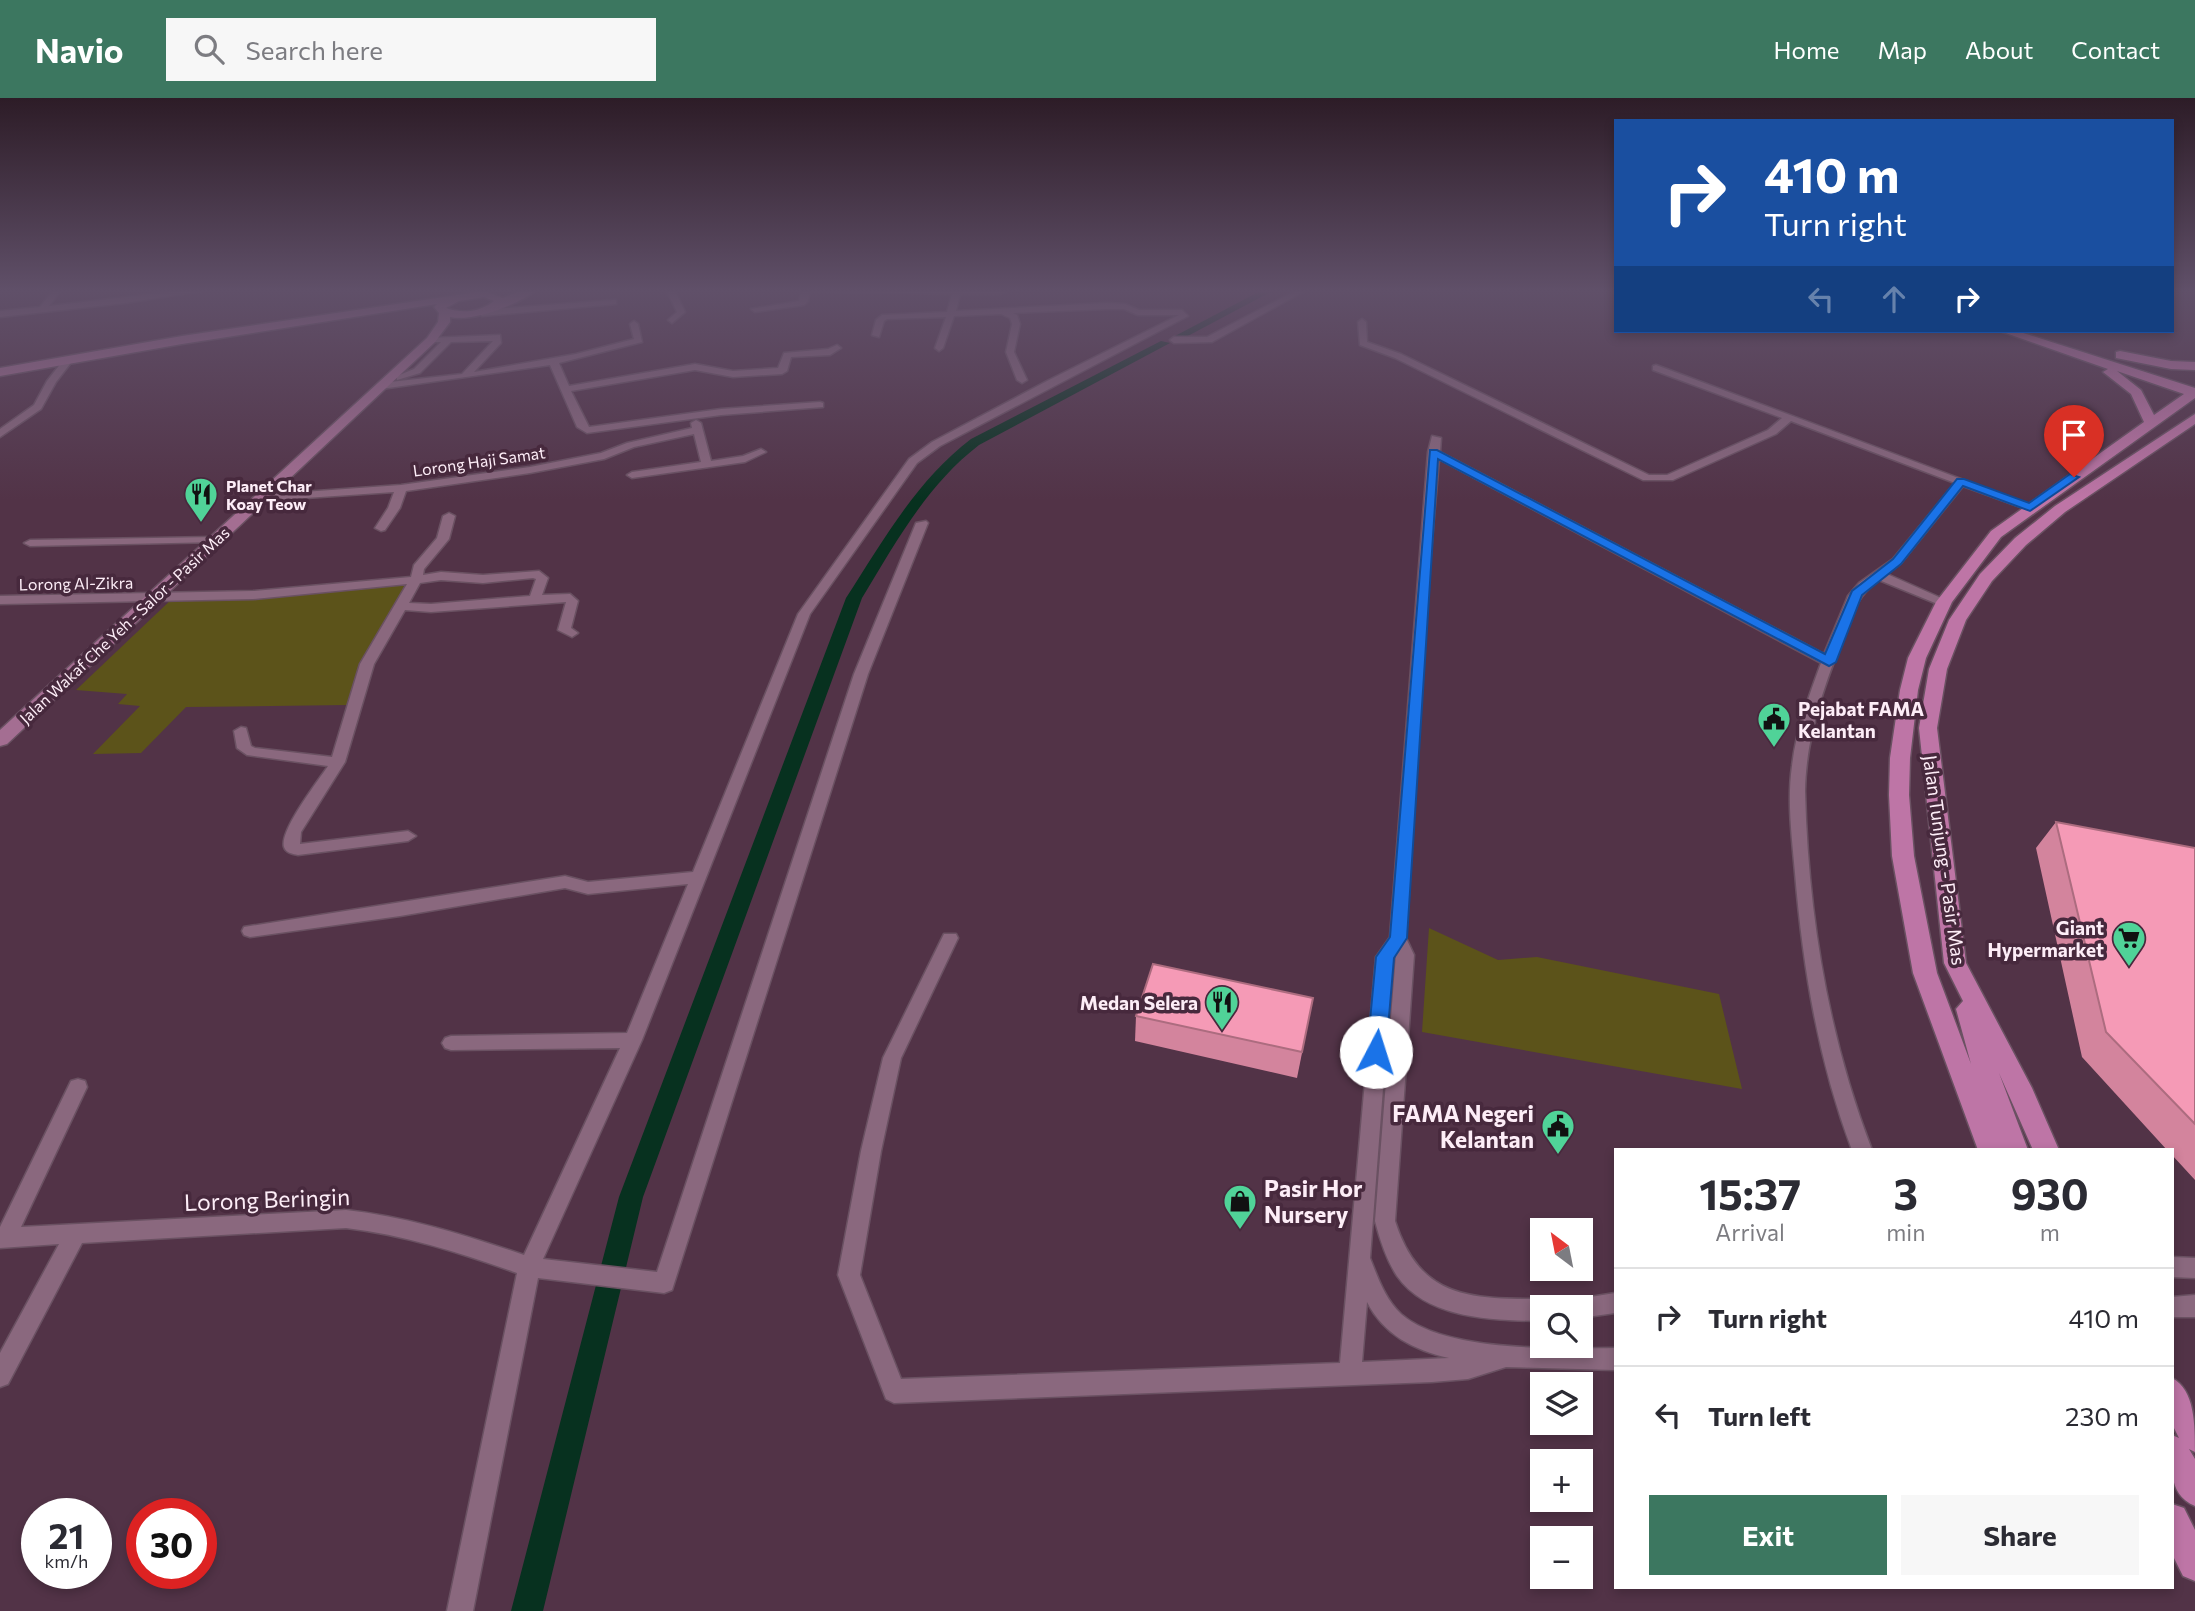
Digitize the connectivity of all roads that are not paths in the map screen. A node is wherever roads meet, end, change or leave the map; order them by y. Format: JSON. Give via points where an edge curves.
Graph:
{"nodes":[{"id":1,"x":68,"y":360,"type":"joint"},
{"id":2,"x":409,"y":360,"type":"edge"},
{"id":3,"x":427,"y":360,"type":"edge"},
{"id":4,"x":480,"y":360,"type":"edge"},
{"id":5,"x":569,"y":360,"type":"edge"},
{"id":6,"x":785,"y":360,"type":"edge"},
{"id":7,"x":1013,"y":360,"type":"edge"},
{"id":8,"x":1097,"y":360,"type":"edge"},
{"id":9,"x":1405,"y":360,"type":"edge"},
{"id":10,"x":2088,"y":360,"type":"edge"},
{"id":11,"x":2094,"y":360,"type":"edge"},
{"id":12,"x":2120,"y":360,"type":"edge"},
{"id":13,"x":2141,"y":360,"type":"edge"},
{"id":14,"x":554,"y":363,"type":"junction"},
{"id":15,"x":2195,"y":366,"type":"edge"},
{"id":16,"x":1656,"y":368,"type":"dead end"},
{"id":17,"x":0,"y":372,"type":"edge"},
{"id":18,"x":465,"y":376,"type":"junction"},
{"id":19,"x":1022,"y":380,"type":"dead end"},
{"id":20,"x":385,"y":382,"type":"junction"},
{"id":21,"x":2195,"y":383,"type":"edge"},
{"id":22,"x":567,"y":389,"type":"junction"},
{"id":23,"x":2195,"y":392,"type":"edge"},
{"id":24,"x":820,"y":405,"type":"dead end"},
{"id":25,"x":695,"y":416,"type":"junction"},
{"id":26,"x":1789,"y":418,"type":"junction"},
{"id":27,"x":2195,"y":418,"type":"edge"},
{"id":28,"x":2151,"y":422,"type":"junction"},
{"id":29,"x":2186,"y":428,"type":"edge"},
{"id":30,"x":697,"y":430,"type":"junction"},
{"id":31,"x":0,"y":434,"type":"edge"},
{"id":32,"x":761,"y":452,"type":"dead end"},
{"id":33,"x":707,"y":464,"type":"junction"},
{"id":34,"x":632,"y":475,"type":"dead end"},
{"id":35,"x":1961,"y":482,"type":"junction"},
{"id":36,"x":401,"y":488,"type":"junction"},
{"id":37,"x":261,"y":498,"type":"junction"},
{"id":38,"x":2030,"y":507,"type":"junction"},
{"id":39,"x":449,"y":516,"type":"dead end"},
{"id":40,"x":922,"y":523,"type":"dead end"},
{"id":41,"x":381,"y":528,"type":"dead end"},
{"id":42,"x":215,"y":540,"type":"junction"},
{"id":43,"x":30,"y":543,"type":"dead end"},
{"id":44,"x":1878,"y":575,"type":"junction"},
{"id":45,"x":416,"y":580,"type":"junction"},
{"id":46,"x":153,"y":597,"type":"junction"},
{"id":47,"x":535,"y":599,"type":"junction"},
{"id":48,"x":0,"y":600,"type":"edge"},
{"id":49,"x":1944,"y":602,"type":"junction"},
{"id":50,"x":402,"y":606,"type":"junction"},
{"id":51,"x":572,"y":633,"type":"dead end"},
{"id":52,"x":1829,"y":662,"type":"junction"},
{"id":53,"x":241,"y":731,"type":"dead end"},
{"id":54,"x":0,"y":740,"type":"edge"},
{"id":55,"x":338,"y":762,"type":"junction"},
{"id":56,"x":408,"y":836,"type":"dead end"},
{"id":57,"x":698,"y":877,"type":"junction"},
{"id":58,"x":250,"y":931,"type":"dead end"},
{"id":59,"x":950,"y":938,"type":"dead end"},
{"id":60,"x":1398,"y":938,"type":"junction"},
{"id":61,"x":1955,"y":963,"type":"junction"},
{"id":62,"x":633,"y":1040,"type":"junction"},
{"id":63,"x":451,"y":1043,"type":"dead end"},
{"id":64,"x":78,"y":1087,"type":"dead end"},
{"id":65,"x":1861,"y":1148,"type":"edge"},
{"id":66,"x":1990,"y":1148,"type":"edge"},
{"id":67,"x":2014,"y":1148,"type":"edge"},
{"id":68,"x":2045,"y":1148,"type":"edge"},
{"id":69,"x":75,"y":1236,"type":"junction"},
{"id":70,"x":3,"y":1238,"type":"edge"},
{"id":71,"x":1359,"y":1255,"type":"junction"},
{"id":72,"x":529,"y":1267,"type":"junction"},
{"id":73,"x":2174,"y":1267,"type":"edge"},
{"id":74,"x":2195,"y":1268,"type":"edge"},
{"id":75,"x":1614,"y":1303,"type":"edge"},
{"id":76,"x":1593,"y":1306,"type":"edge"},
{"id":77,"x":2195,"y":1306,"type":"edge"},
{"id":78,"x":2174,"y":1307,"type":"edge"},
{"id":79,"x":1530,"y":1310,"type":"edge"},
{"id":80,"x":1510,"y":1355,"type":"junction"},
{"id":81,"x":1614,"y":1359,"type":"edge"},
{"id":82,"x":1350,"y":1374,"type":"junction"},
{"id":83,"x":0,"y":1376,"type":"edge"},
{"id":84,"x":2174,"y":1397,"type":"edge"},
{"id":85,"x":2195,"y":1436,"type":"edge"},
{"id":86,"x":2174,"y":1454,"type":"edge"},
{"id":87,"x":2195,"y":1490,"type":"edge"},
{"id":88,"x":2174,"y":1524,"type":"edge"},
{"id":89,"x":2174,"y":1543,"type":"edge"},
{"id":90,"x":2195,"y":1564,"type":"edge"},
{"id":91,"x":2195,"y":1577,"type":"edge"},
{"id":92,"x":460,"y":1611,"type":"edge"}],
"edges":[{"from":1,"to":17,"type":"main road"},
{"from":1,"to":31,"type":"street","via":[[38,407]]},
{"from":2,"to":20,"type":"main road","name":"Jalan Wakaf Che Yeh - Salor - Pasir Mas"},
{"from":3,"to":20,"type":"street","via":[[412,375]]},
{"from":4,"to":18,"type":"street"},
{"from":5,"to":14,"type":"street"},
{"from":6,"to":22,"type":"street","via":[[782,371],[733,374],[695,367]]},
{"from":7,"to":19,"type":"street"},
{"from":8,"to":57,"type":"street","via":[[936,444],[913,461],[804,614]]},
{"from":9,"to":26,"type":"street","via":[[1647,478],[1669,478],[1772,432]]},
{"from":10,"to":28,"type":"main road","via":[[2131,386],[2142,398]]},
{"from":11,"to":23,"type":"main road"},
{"from":12,"to":21,"type":"main road"},
{"from":13,"to":15,"type":"main road"},
{"from":14,"to":18,"type":"street"},
{"from":14,"to":22,"type":"street"},
{"from":16,"to":26,"type":"street"},
{"from":18,"to":20,"type":"street"},
{"from":20,"to":37,"type":"main road","name":"Jalan Wakaf Che Yeh - Salor - Pasir Mas"},
{"from":22,"to":25,"type":"street","via":[[587,430]]},
{"from":23,"to":28,"type":"main road","name":"Jalan Tunjung - Pasir Mas"},
{"from":24,"to":25,"type":"street"},
{"from":25,"to":30,"type":"street"},
{"from":26,"to":35,"type":"street"},
{"from":27,"to":29,"type":"main road","name":"Jalan Tunjung - Pasir Mas"},
{"from":28,"to":38,"type":"main road","name":"Jalan Tunjung - Pasir Mas"},
{"from":29,"to":61,"type":"main road","name":"Jalan Tunjung - Pasir Mas","via":[[2077,495],[2018,542],[1970,598],[1938,664],[1928,728]]},
{"from":30,"to":33,"type":"street"},
{"from":30,"to":36,"type":"street","name":"Lorong Haji Samat","via":[[565,464]]},
{"from":32,"to":33,"type":"street","via":[[752,458]]},
{"from":33,"to":34,"type":"street"},
{"from":35,"to":38,"type":"street"},
{"from":35,"to":44,"type":"street","via":[[1897,561]]},
{"from":36,"to":37,"type":"street","name":"Lorong Haji Samat"},
{"from":36,"to":41,"type":"street"},
{"from":37,"to":42,"type":"main road","name":"Jalan Wakaf Che Yeh - Salor - Pasir Mas"},
{"from":38,"to":49,"type":"main road","name":"Jalan Tunjung - Pasir Mas","via":[[1996,534]]},
{"from":39,"to":45,"type":"street","via":[[443,538],[418,568]]},
{"from":40,"to":72,"type":"street","name":"Lorong Beringin","via":[[861,674],[664,1283]]},
{"from":42,"to":43,"type":"street"},
{"from":42,"to":46,"type":"main road","name":"Jalan Wakaf Che Yeh - Salor - Pasir Mas"},
{"from":44,"to":49,"type":"street"},
{"from":44,"to":52,"type":"street","via":[[1852,599]]},
{"from":45,"to":46,"type":"street","name":"Lorong Al-Zikra","via":[[253,595]]},
{"from":45,"to":47,"type":"street","name":"Lorong Al-Zikra","via":[[535,574],[542,579]]},
{"from":45,"to":50,"type":"street"},
{"from":46,"to":48,"type":"street","name":"Lorong Al-Zikra"},
{"from":46,"to":54,"type":"main road","name":"Jalan Wakaf Che Yeh - Salor - Pasir Mas"},
{"from":47,"to":50,"type":"street","via":[[431,608]]},
{"from":47,"to":51,"type":"street","via":[[570,598],[564,630]]},
{"from":49,"to":66,"type":"main road","name":"Jalan Tunjung - Pasir Mas","via":[[1917,658],[1909,690],[1900,758],[1903,856],[1925,973]]},
{"from":50,"to":55,"type":"street","via":[[366,664]]},
{"from":52,"to":60,"type":"street","via":[[1434,445]]},
{"from":52,"to":65,"type":"street","via":[[1805,737],[1799,768],[1799,814],[1813,977],[1840,1090]]},
{"from":53,"to":55,"type":"street","via":[[244,748],[252,752]]},
{"from":55,"to":56,"type":"street","via":[[293,832],[292,847],[329,848]]},
{"from":57,"to":58,"type":"street","via":[[588,888],[565,882]]},
{"from":57,"to":62,"type":"street"},
{"from":59,"to":82,"type":"street","via":[[892,1058],[849,1275],[894,1391]]},
{"from":60,"to":71,"type":"street","via":[[1385,957]]},
{"from":60,"to":79,"type":"street","via":[[1405,955],[1385,1221],[1390,1244],[1422,1287],[1444,1300],[1469,1308]]},
{"from":61,"to":67,"type":"main road","via":[[1990,1086]]},
{"from":61,"to":68,"type":"main road","name":"Jalan Tunjung - Pasir Mas"},
{"from":62,"to":63,"type":"street"},
{"from":62,"to":72,"type":"street"},
{"from":64,"to":70,"type":"street"},
{"from":69,"to":70,"type":"street","name":"Lorong Beringin"},
{"from":69,"to":72,"type":"street","name":"Lorong Beringin","via":[[346,1219],[443,1237]]},
{"from":69,"to":83,"type":"street"},
{"from":71,"to":80,"type":"street","via":[[1378,1304],[1415,1339],[1445,1349]]},
{"from":71,"to":82,"type":"street"},
{"from":72,"to":92,"type":"street"},
{"from":73,"to":74,"type":"street"},
{"from":75,"to":76,"type":"street"},
{"from":77,"to":78,"type":"street"},
{"from":80,"to":81,"type":"street"},
{"from":80,"to":82,"type":"street","via":[[1468,1368]]},
{"from":84,"to":85,"type":"main road"},
{"from":86,"to":87,"type":"main road"},
{"from":88,"to":90,"type":"main road"},
{"from":89,"to":91,"type":"main road"}]}
